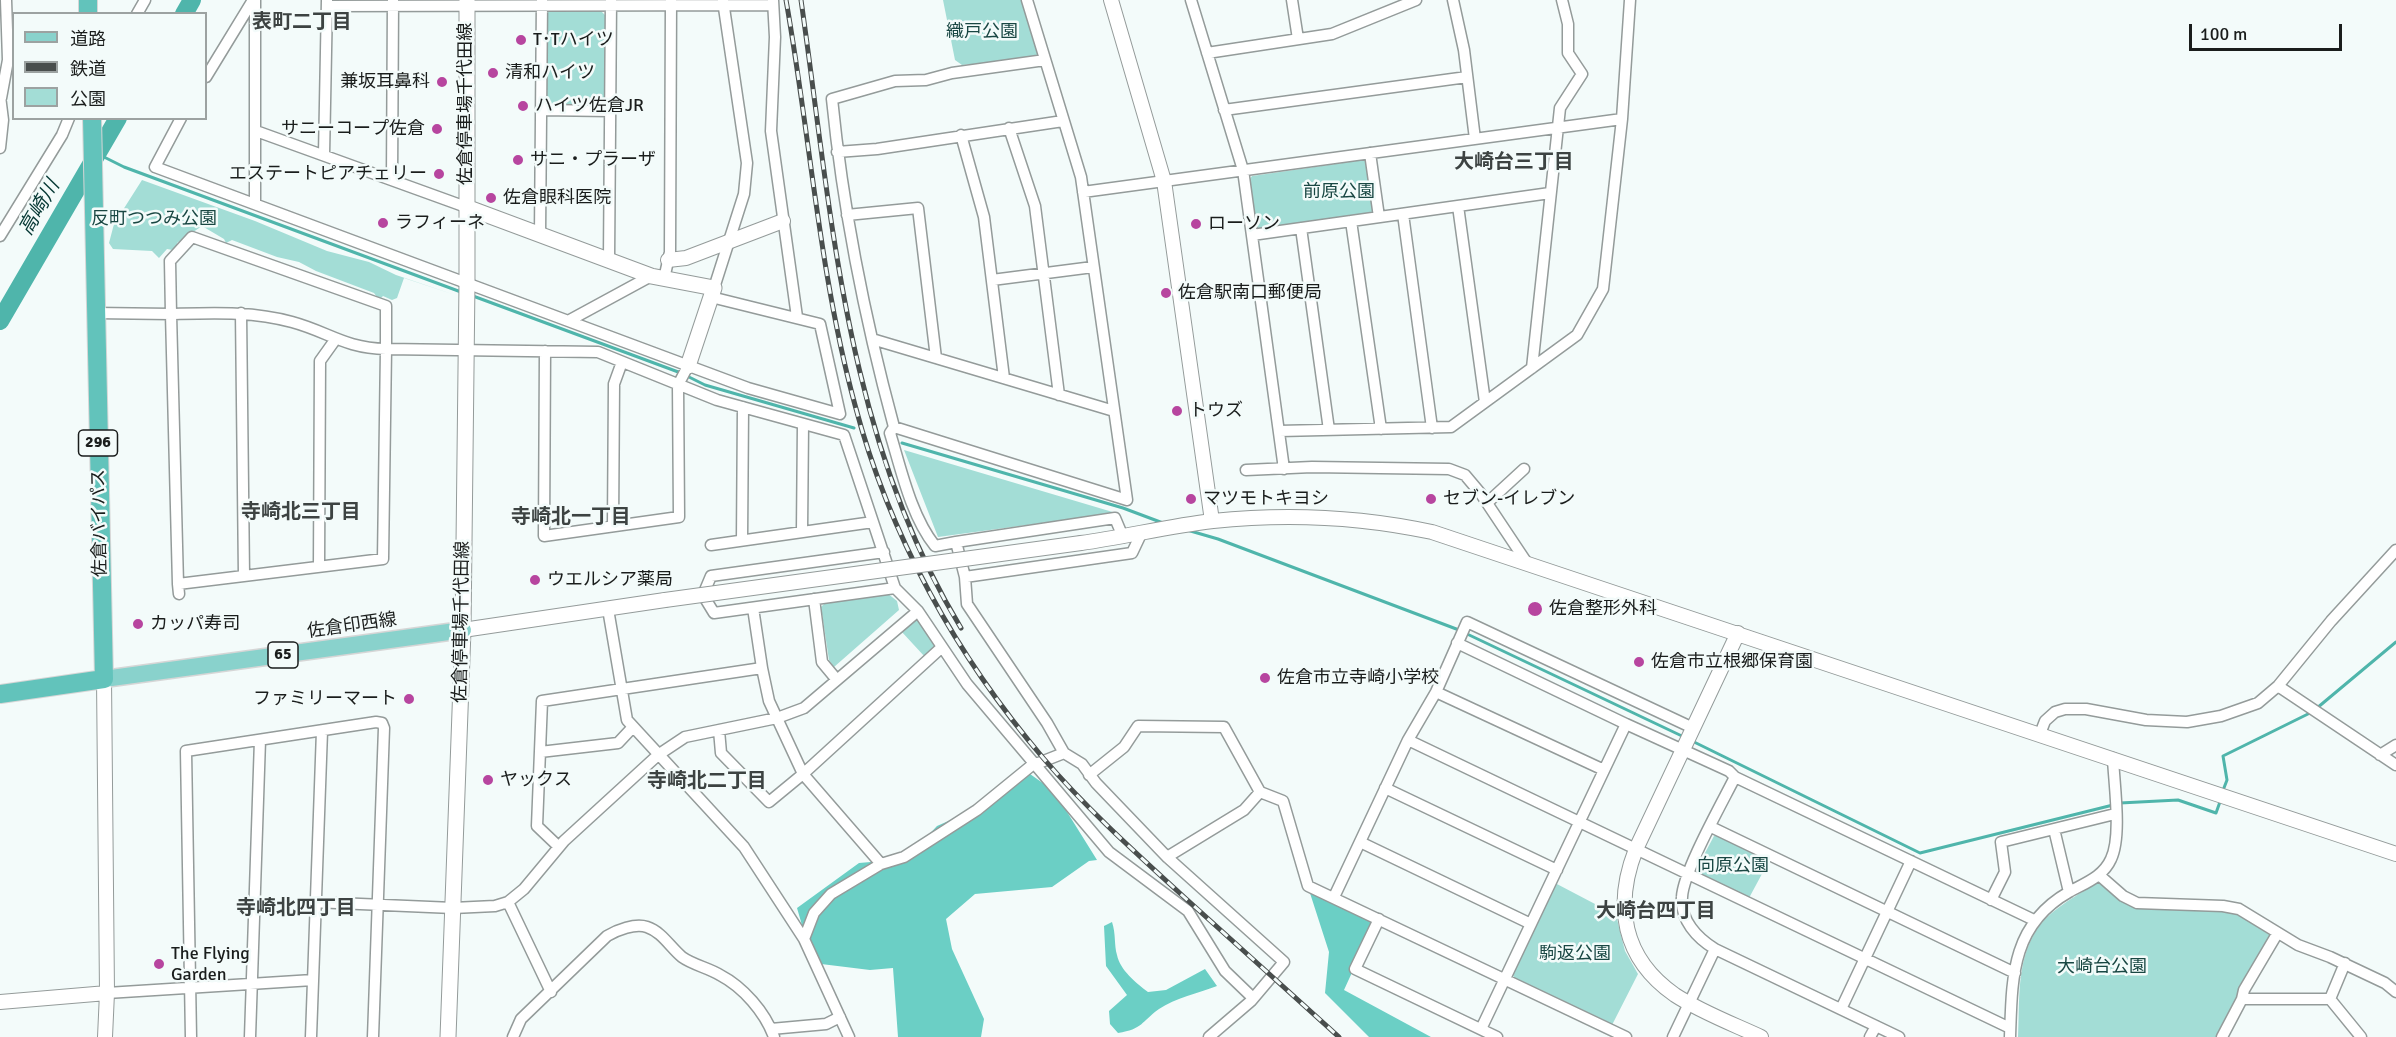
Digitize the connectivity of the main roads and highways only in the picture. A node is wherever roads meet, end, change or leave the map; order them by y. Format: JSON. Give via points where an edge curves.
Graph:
{"nodes":[{"id":1,"x":467,"y":3,"type":"edge"},
{"id":2,"x":92,"y":120,"type":"edge"},
{"id":3,"x":466,"y":207,"type":"junction"},
{"id":4,"x":688,"y":366,"type":"road end"},
{"id":5,"x":463,"y":630,"type":"junction"},
{"id":6,"x":104,"y":680,"type":"junction"},
{"id":7,"x":0,"y":694,"type":"edge"},
{"id":8,"x":448,"y":1037,"type":"edge"}],
"edges":[{"from":1,"to":3,"type":"main road","name":"佐倉停車場千代田線"},
{"from":2,"to":6,"type":"highway","name":"佐倉バイパス","number":"296"},
{"from":3,"to":4,"type":"main road","name":"佐倉停車場千代田線","via":[[657,277],[713,292]]},
{"from":3,"to":5,"type":"main road","name":"佐倉停車場千代田線"},
{"from":5,"to":6,"type":"main road","name":"佐倉印西線","number":"65"},
{"from":5,"to":8,"type":"main road","name":"佐倉停車場千代田線"},
{"from":6,"to":7,"type":"highway"}]}
